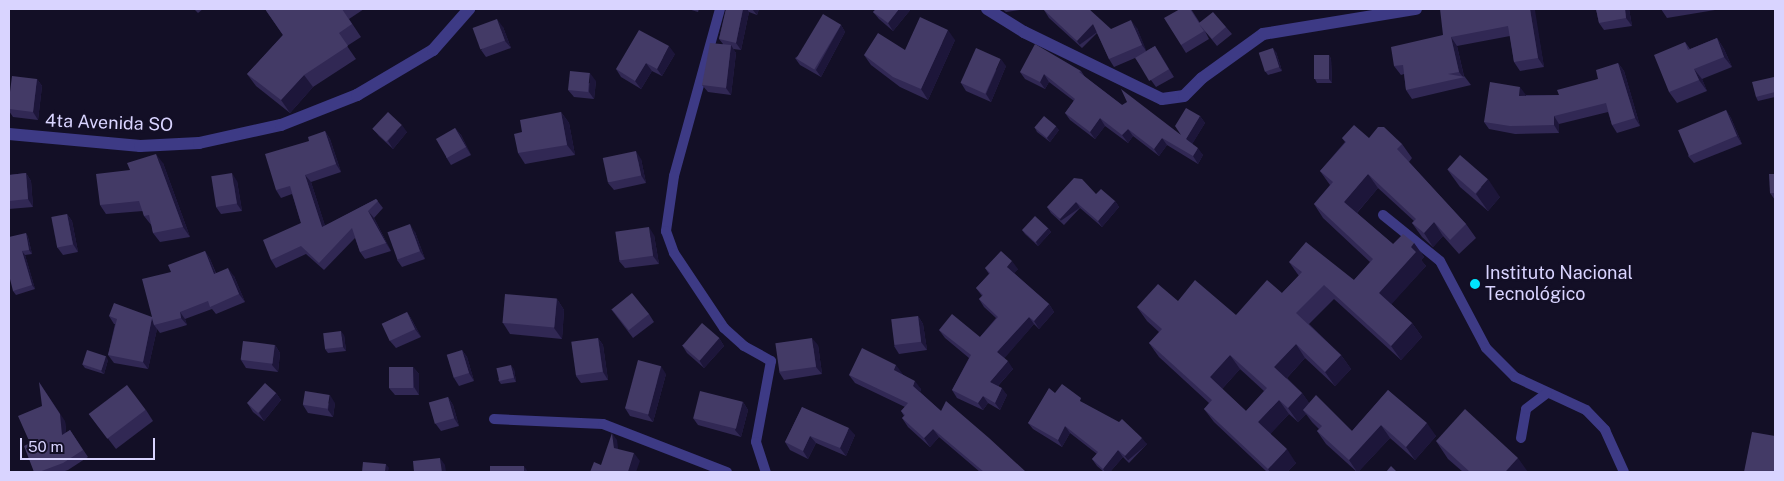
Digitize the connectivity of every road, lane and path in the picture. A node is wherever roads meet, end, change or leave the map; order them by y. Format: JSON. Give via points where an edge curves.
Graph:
{"nodes":[{"id":1,"x":469,"y":9,"type":"edge"},
{"id":2,"x":720,"y":9,"type":"edge"},
{"id":3,"x":987,"y":9,"type":"edge"},
{"id":4,"x":1416,"y":9,"type":"edge"},
{"id":5,"x":9,"y":134,"type":"edge"},
{"id":6,"x":1383,"y":215,"type":"dead end"},
{"id":7,"x":1547,"y":393,"type":"junction"},
{"id":8,"x":494,"y":419,"type":"dead end"},
{"id":9,"x":1521,"y":438,"type":"dead end"},
{"id":10,"x":727,"y":472,"type":"edge"},
{"id":11,"x":766,"y":472,"type":"edge"},
{"id":12,"x":1624,"y":472,"type":"edge"}],
"edges":[{"from":1,"to":5,"type":"street","name":"4ta Avenida SO","via":[[433,50],[357,95],[281,125],[199,143],[140,146]]},
{"from":2,"to":11,"type":"lane","via":[[674,176],[666,231],[674,253],[724,328],[744,346],[771,361],[756,442]]},
{"from":3,"to":4,"type":"street","via":[[1024,32],[1162,98],[1184,96],[1202,78],[1263,34]]},
{"from":6,"to":7,"type":"lane","via":[[1440,261],[1486,348],[1515,377]]},
{"from":7,"to":9,"type":"lane","via":[[1526,409]]},
{"from":7,"to":12,"type":"lane","via":[[1586,410],[1605,430]]},
{"from":8,"to":10,"type":"lane","via":[[603,424]]}]}
